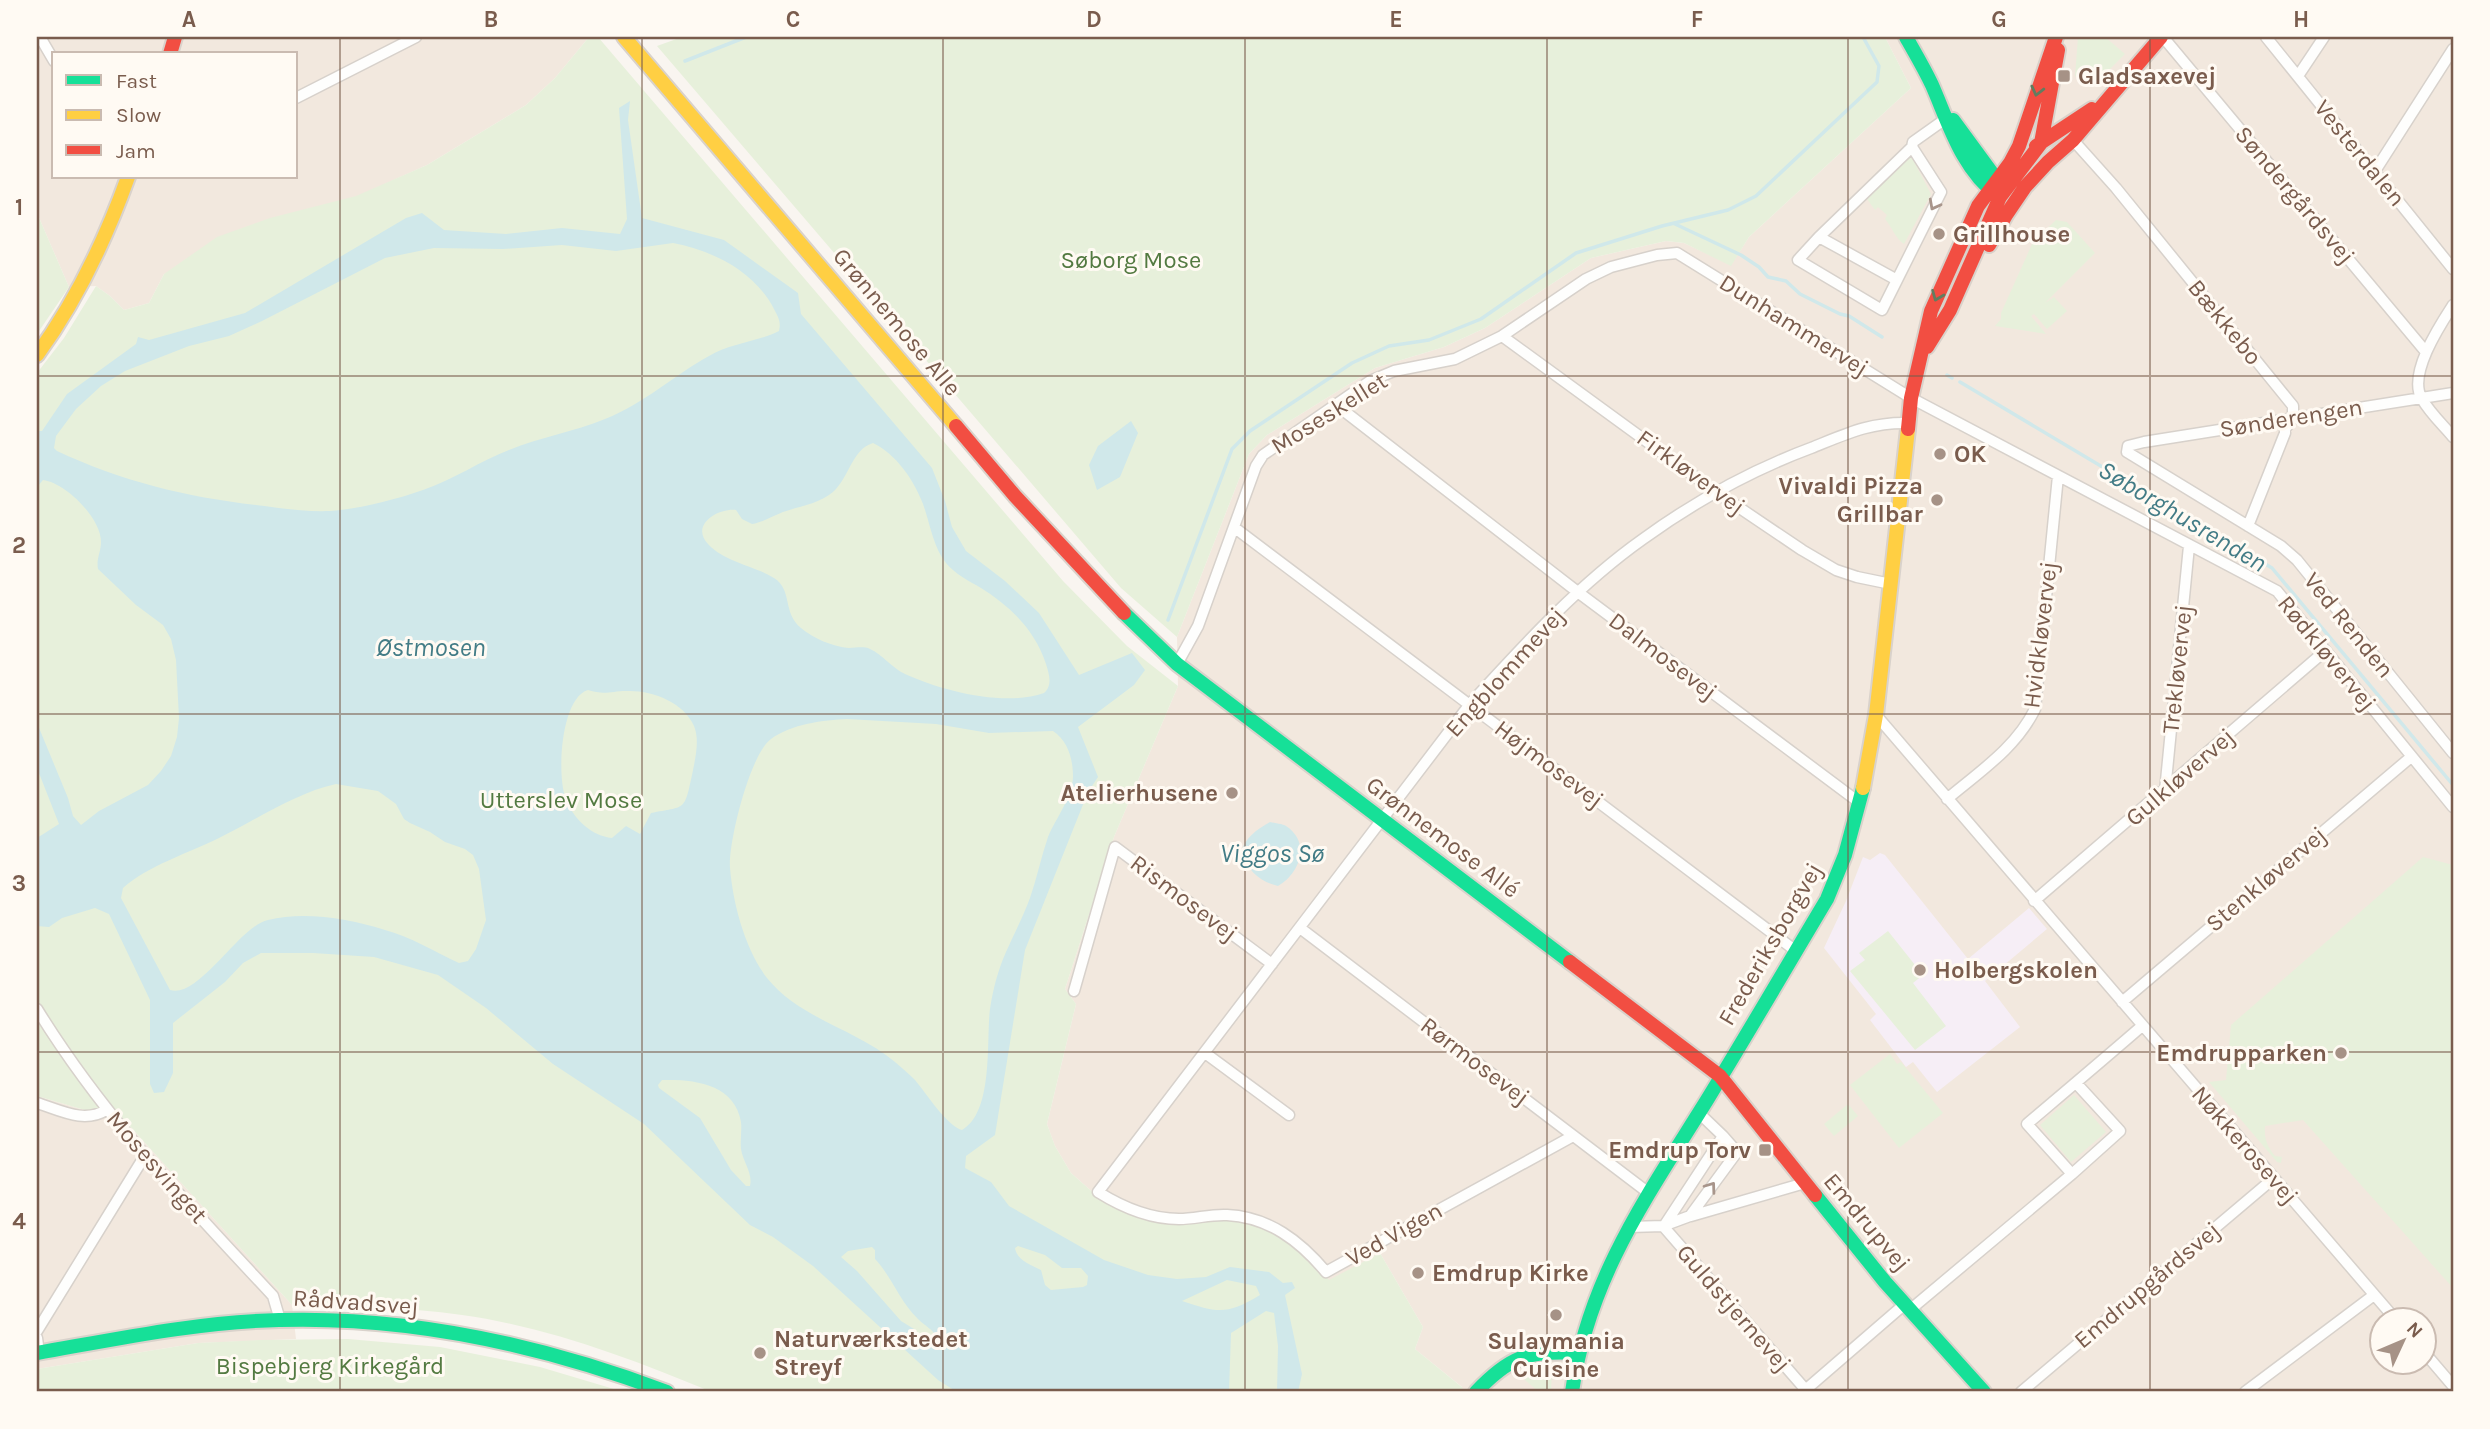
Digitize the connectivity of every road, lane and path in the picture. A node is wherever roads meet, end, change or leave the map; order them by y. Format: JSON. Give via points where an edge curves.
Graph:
{"nodes":[{"id":1,"x":40,"y":37,"type":"edge"},
{"id":2,"x":416,"y":37,"type":"edge"},
{"id":3,"x":624,"y":37,"type":"edge"},
{"id":4,"x":1906,"y":37,"type":"edge"},
{"id":5,"x":2058,"y":37,"type":"edge"},
{"id":6,"x":2162,"y":37,"type":"edge"},
{"id":7,"x":2266,"y":37,"type":"edge"},
{"id":8,"x":2324,"y":37,"type":"edge"},
{"id":9,"x":2453,"y":49,"type":"edge"},
{"id":10,"x":52,"y":58,"type":"edge"},
{"id":11,"x":2298,"y":76,"type":"junction"},
{"id":12,"x":1936,"y":96,"type":"junction"},
{"id":13,"x":298,"y":97,"type":"edge"},
{"id":14,"x":2108,"y":98,"type":"junction"},
{"id":15,"x":1944,"y":120,"type":"junction"},
{"id":16,"x":2077,"y":120,"type":"junction"},
{"id":17,"x":2073,"y":140,"type":"junction"},
{"id":18,"x":2041,"y":143,"type":"junction"},
{"id":19,"x":1912,"y":147,"type":"junction"},
{"id":20,"x":2058,"y":152,"type":"junction"},
{"id":21,"x":2015,"y":167,"type":"junction"},
{"id":22,"x":2375,"y":171,"type":"junction"},
{"id":23,"x":128,"y":178,"type":"edge"},
{"id":24,"x":1999,"y":189,"type":"junction"},
{"id":25,"x":1819,"y":237,"type":"junction"},
{"id":26,"x":1677,"y":253,"type":"joint"},
{"id":27,"x":2453,"y":269,"type":"edge"},
{"id":28,"x":1897,"y":280,"type":"junction"},
{"id":29,"x":1956,"y":297,"type":"junction"},
{"id":30,"x":2453,"y":304,"type":"edge"},
{"id":31,"x":1502,"y":336,"type":"junction"},
{"id":32,"x":2426,"y":352,"type":"junction"},
{"id":33,"x":37,"y":355,"type":"edge"},
{"id":34,"x":1922,"y":358,"type":"junction"},
{"id":35,"x":2453,"y":393,"type":"edge"},
{"id":36,"x":2420,"y":397,"type":"junction"},
{"id":37,"x":1911,"y":398,"type":"junction"},
{"id":38,"x":1335,"y":404,"type":"junction"},
{"id":39,"x":2293,"y":418,"type":"junction"},
{"id":40,"x":1908,"y":423,"type":"junction"},
{"id":41,"x":2453,"y":437,"type":"edge"},
{"id":42,"x":2128,"y":446,"type":"joint"},
{"id":43,"x":2058,"y":476,"type":"junction"},
{"id":44,"x":1716,"y":492,"type":"junction"},
{"id":45,"x":2248,"y":526,"type":"junction"},
{"id":46,"x":1235,"y":528,"type":"junction"},
{"id":47,"x":2189,"y":546,"type":"junction"},
{"id":48,"x":1891,"y":584,"type":"junction"},
{"id":49,"x":1578,"y":593,"type":"junction"},
{"id":50,"x":1141,"y":631,"type":"joint"},
{"id":51,"x":2326,"y":651,"type":"junction"},
{"id":52,"x":1177,"y":664,"type":"junction"},
{"id":53,"x":1470,"y":705,"type":"junction"},
{"id":54,"x":1876,"y":715,"type":"junction"},
{"id":55,"x":2453,"y":753,"type":"edge"},
{"id":56,"x":2411,"y":757,"type":"junction"},
{"id":57,"x":2165,"y":791,"type":"junction"},
{"id":58,"x":1947,"y":799,"type":"junction"},
{"id":59,"x":1860,"y":803,"type":"junction"},
{"id":60,"x":2453,"y":807,"type":"edge"},
{"id":61,"x":1382,"y":820,"type":"junction"},
{"id":62,"x":2034,"y":901,"type":"junction"},
{"id":63,"x":1300,"y":928,"type":"junction"},
{"id":64,"x":1796,"y":951,"type":"junction"},
{"id":65,"x":1272,"y":964,"type":"junction"},
{"id":66,"x":1074,"y":991,"type":"dead end"},
{"id":67,"x":2122,"y":1002,"type":"junction"},
{"id":68,"x":37,"y":1009,"type":"edge"},
{"id":69,"x":2142,"y":1026,"type":"junction"},
{"id":70,"x":1205,"y":1053,"type":"junction"},
{"id":71,"x":1720,"y":1076,"type":"junction"},
{"id":72,"x":2076,"y":1083,"type":"junction"},
{"id":73,"x":37,"y":1103,"type":"edge"},
{"id":74,"x":106,"y":1111,"type":"junction"},
{"id":75,"x":1699,"y":1113,"type":"junction"},
{"id":76,"x":1289,"y":1115,"type":"dead end"},
{"id":77,"x":1573,"y":1136,"type":"junction"},
{"id":78,"x":1723,"y":1136,"type":"junction"},
{"id":79,"x":144,"y":1157,"type":"junction"},
{"id":80,"x":2072,"y":1174,"type":"junction"},
{"id":81,"x":2274,"y":1178,"type":"junction"},
{"id":82,"x":1805,"y":1183,"type":"junction"},
{"id":83,"x":1098,"y":1192,"type":"joint"},
{"id":84,"x":1650,"y":1194,"type":"junction"},
{"id":85,"x":1690,"y":1216,"type":"junction"},
{"id":86,"x":1663,"y":1226,"type":"junction"},
{"id":87,"x":1630,"y":1227,"type":"junction"},
{"id":88,"x":2374,"y":1295,"type":"junction"},
{"id":89,"x":1909,"y":1306,"type":"junction"},
{"id":90,"x":2383,"y":1306,"type":"edge"},
{"id":91,"x":280,"y":1320,"type":"junction"},
{"id":92,"x":37,"y":1331,"type":"edge"},
{"id":93,"x":37,"y":1338,"type":"edge"},
{"id":94,"x":38,"y":1353,"type":"edge"},
{"id":95,"x":1576,"y":1353,"type":"junction"},
{"id":96,"x":2438,"y":1368,"type":"edge"},
{"id":97,"x":2453,"y":1386,"type":"edge"},
{"id":98,"x":1803,"y":1391,"type":"edge"},
{"id":99,"x":667,"y":1392,"type":"edge"},
{"id":100,"x":1476,"y":1392,"type":"edge"},
{"id":101,"x":1572,"y":1392,"type":"edge"},
{"id":102,"x":1984,"y":1392,"type":"edge"},
{"id":103,"x":2021,"y":1392,"type":"edge"},
{"id":104,"x":2245,"y":1392,"type":"edge"}],
"edges":[{"from":1,"to":10,"type":"street"},
{"from":2,"to":13,"type":"street"},
{"from":3,"to":50,"type":"street","name":"Grønnemose Alle","via":[[1015,496]]},
{"from":4,"to":12,"type":"street"},
{"from":5,"to":18,"type":"street"},
{"from":5,"to":21,"type":"street","name":"Frederiksborgvej","one_way":true,"via":[[2042,74]]},
{"from":6,"to":14,"type":"street"},
{"from":6,"to":32,"type":"street","name":"Søndergårdsvej"},
{"from":7,"to":11,"type":"street","name":"Vesterdalen"},
{"from":8,"to":11,"type":"street"},
{"from":9,"to":22,"type":"street"},
{"from":11,"to":22,"type":"street","name":"Vesterdalen"},
{"from":12,"to":15,"type":"street"},
{"from":12,"to":24,"type":"street"},
{"from":14,"to":16,"type":"street"},
{"from":14,"to":17,"type":"street"},
{"from":15,"to":19,"type":"street"},
{"from":15,"to":24,"type":"street","via":[[1978,178]]},
{"from":16,"to":17,"type":"street"},
{"from":16,"to":18,"type":"street"},
{"from":17,"to":20,"type":"street"},
{"from":17,"to":39,"type":"street","name":"Bækkebo","via":[[2293,406]]},
{"from":18,"to":21,"type":"street","name":"Frederiksborgvej"},
{"from":19,"to":25,"type":"street"},
{"from":19,"to":28,"type":"street","one_way":true,"via":[[1941,192]]},
{"from":20,"to":21,"type":"street"},
{"from":20,"to":29,"type":"street","name":"Frederiksborgvej","via":[[2012,203],[1974,274]]},
{"from":21,"to":24,"type":"street","name":"Frederiksborgvej"},
{"from":22,"to":27,"type":"street","name":"Vesterdalen"},
{"from":23,"to":33,"type":"street","via":[[87,277]]},
{"from":24,"to":29,"type":"street","name":"Frederiksborgvej"},
{"from":24,"to":34,"type":"street","name":"Frederiksborgvej","one_way":true,"via":[[1963,236],[1931,312]]},
{"from":25,"to":28,"type":"street"},
{"from":25,"to":28,"type":"street","via":[[1798,260],[1882,310]]},
{"from":26,"to":31,"type":"street","name":"Moseskellet","via":[[1611,267]]},
{"from":26,"to":37,"type":"street","name":"Dunhammervej"},
{"from":29,"to":34,"type":"street","name":"Frederiksborgvej"},
{"from":30,"to":32,"type":"street"},
{"from":31,"to":38,"type":"street","name":"Moseskellet","via":[[1455,359],[1394,371]]},
{"from":31,"to":44,"type":"street","name":"Firkløvervej"},
{"from":32,"to":36,"type":"street"},
{"from":34,"to":37,"type":"street","name":"Frederiksborgvej"},
{"from":35,"to":36,"type":"street","name":"Sønderengen"},
{"from":36,"to":39,"type":"street","name":"Sønderengen"},
{"from":36,"to":41,"type":"street"},
{"from":37,"to":40,"type":"street","name":"Frederiksborgvej"},
{"from":37,"to":43,"type":"street","name":"Rødkløvervej"},
{"from":38,"to":46,"type":"street","name":"Moseskellet","via":[[1263,454]]},
{"from":38,"to":49,"type":"street","name":"Dalmosevej"},
{"from":39,"to":42,"type":"street","name":"Sønderengen"},
{"from":39,"to":45,"type":"street"},
{"from":40,"to":44,"type":"street","name":"Engblommevej","via":[[1866,426],[1788,456]]},
{"from":40,"to":48,"type":"street","name":"Frederiksborgvej"},
{"from":42,"to":45,"type":"street","name":"Ved Renden","via":[[2127,452]]},
{"from":43,"to":47,"type":"street","name":"Rødkløvervej"},
{"from":43,"to":58,"type":"street","name":"Hvidkløvervej","via":[[2035,709],[2011,745]]},
{"from":44,"to":48,"type":"street","name":"Firkløvervej","via":[[1829,567]]},
{"from":44,"to":49,"type":"street","name":"Engblommevej","via":[[1642,539]]},
{"from":45,"to":55,"type":"street","name":"Ved Renden","via":[[2297,560]]},
{"from":46,"to":52,"type":"street","name":"Moseskellet","via":[[1198,626]]},
{"from":46,"to":53,"type":"street","name":"Højmosevej"},
{"from":47,"to":51,"type":"street","name":"Rødkløvervej","via":[[2277,591]]},
{"from":47,"to":57,"type":"street","name":"Trekløvervej"},
{"from":48,"to":54,"type":"street","name":"Frederiksborgvej"},
{"from":49,"to":53,"type":"street","name":"Engblommevej"},
{"from":49,"to":59,"type":"street","name":"Dalmosevej"},
{"from":50,"to":52,"type":"street","name":"Grønnemose Allé"},
{"from":51,"to":56,"type":"street","name":"Rødkløvervej"},
{"from":51,"to":57,"type":"street","name":"Gulkløvervej"},
{"from":52,"to":61,"type":"street","name":"Grønnemose Allé"},
{"from":53,"to":61,"type":"street","name":"Engblommevej"},
{"from":53,"to":64,"type":"street","name":"Højmosevej"},
{"from":54,"to":58,"type":"street","name":"Nøkkerosevej"},
{"from":54,"to":59,"type":"street","name":"Frederiksborgvej"},
{"from":56,"to":60,"type":"street","name":"Rødkløvervej"},
{"from":56,"to":67,"type":"street","name":"Stenkløvervej"},
{"from":57,"to":62,"type":"street","name":"Gulkløvervej"},
{"from":58,"to":62,"type":"street","name":"Nøkkerosevej"},
{"from":59,"to":64,"type":"street","name":"Frederiksborgvej","via":[[1827,899]]},
{"from":61,"to":63,"type":"street","name":"Engblommevej"},
{"from":61,"to":71,"type":"street","name":"Grønnemose Allé"},
{"from":62,"to":67,"type":"street","name":"Nøkkerosevej"},
{"from":63,"to":65,"type":"street","name":"Engblommevej"},
{"from":63,"to":77,"type":"street","name":"Rørmosevej"},
{"from":64,"to":71,"type":"street","name":"Frederiksborgvej"},
{"from":65,"to":66,"type":"street","name":"Rismosevej","via":[[1115,847]]},
{"from":65,"to":70,"type":"street","name":"Engblommevej"},
{"from":67,"to":69,"type":"street","name":"Nøkkerosevej"},
{"from":68,"to":74,"type":"street","name":"Mosesvinget"},
{"from":69,"to":72,"type":"street"},
{"from":69,"to":81,"type":"street","name":"Nøkkerosevej"},
{"from":70,"to":76,"type":"street"},
{"from":70,"to":83,"type":"street","name":"Engblommevej"},
{"from":71,"to":75,"type":"street","name":"Frederiksborgvej"},
{"from":71,"to":82,"type":"street","name":"Emdrupvej"},
{"from":72,"to":80,"type":"street","via":[[2120,1131]]},
{"from":72,"to":80,"type":"street","via":[[2027,1124]]},
{"from":73,"to":74,"type":"street","via":[[84,1118]]},
{"from":74,"to":79,"type":"street","name":"Mosesvinget"},
{"from":75,"to":78,"type":"street"},
{"from":75,"to":84,"type":"street","name":"Frederiksborgvej"},
{"from":77,"to":83,"type":"street","name":"Ved Vigen","via":[[1326,1272],[1290,1236],[1269,1225],[1225,1214],[1178,1219],[1150,1216]]},
{"from":77,"to":84,"type":"street","name":"Rørmosevej"},
{"from":85,"to":78,"type":"street","one_way":true,"via":[[1737,1152]]},
{"from":78,"to":86,"type":"street"},
{"from":79,"to":91,"type":"street","name":"Mosesvinget","via":[[274,1296]]},
{"from":79,"to":92,"type":"street"},
{"from":80,"to":89,"type":"street"},
{"from":81,"to":88,"type":"street","name":"Nøkkerosevej"},
{"from":81,"to":103,"type":"street","name":"Emdrupgårdsvej"},
{"from":82,"to":85,"type":"street"},
{"from":82,"to":89,"type":"street","name":"Emdrupvej"},
{"from":84,"to":87,"type":"street","name":"Frederiksborgvej"},
{"from":85,"to":86,"type":"street"},
{"from":86,"to":87,"type":"street"},
{"from":86,"to":98,"type":"street","name":"Guldstjernevej"},
{"from":87,"to":95,"type":"street","name":"Frederiksborgvej","via":[[1591,1308]]},
{"from":88,"to":90,"type":"street","name":"Nøkkerosevej"},
{"from":88,"to":104,"type":"street"},
{"from":89,"to":98,"type":"street"},
{"from":89,"to":102,"type":"street","name":"Emdrupvej"},
{"from":91,"to":94,"type":"street","name":"Rådvadsvej","via":[[148,1333]]},
{"from":91,"to":99,"type":"street","name":"Rådvadsvej","via":[[388,1324],[486,1339],[538,1349]]},
{"from":93,"to":94,"type":"street"},
{"from":95,"to":100,"type":"street","via":[[1532,1352],[1513,1359]]},
{"from":95,"to":101,"type":"street","name":"Frederiksborgvej"},
{"from":96,"to":97,"type":"street"}]}
